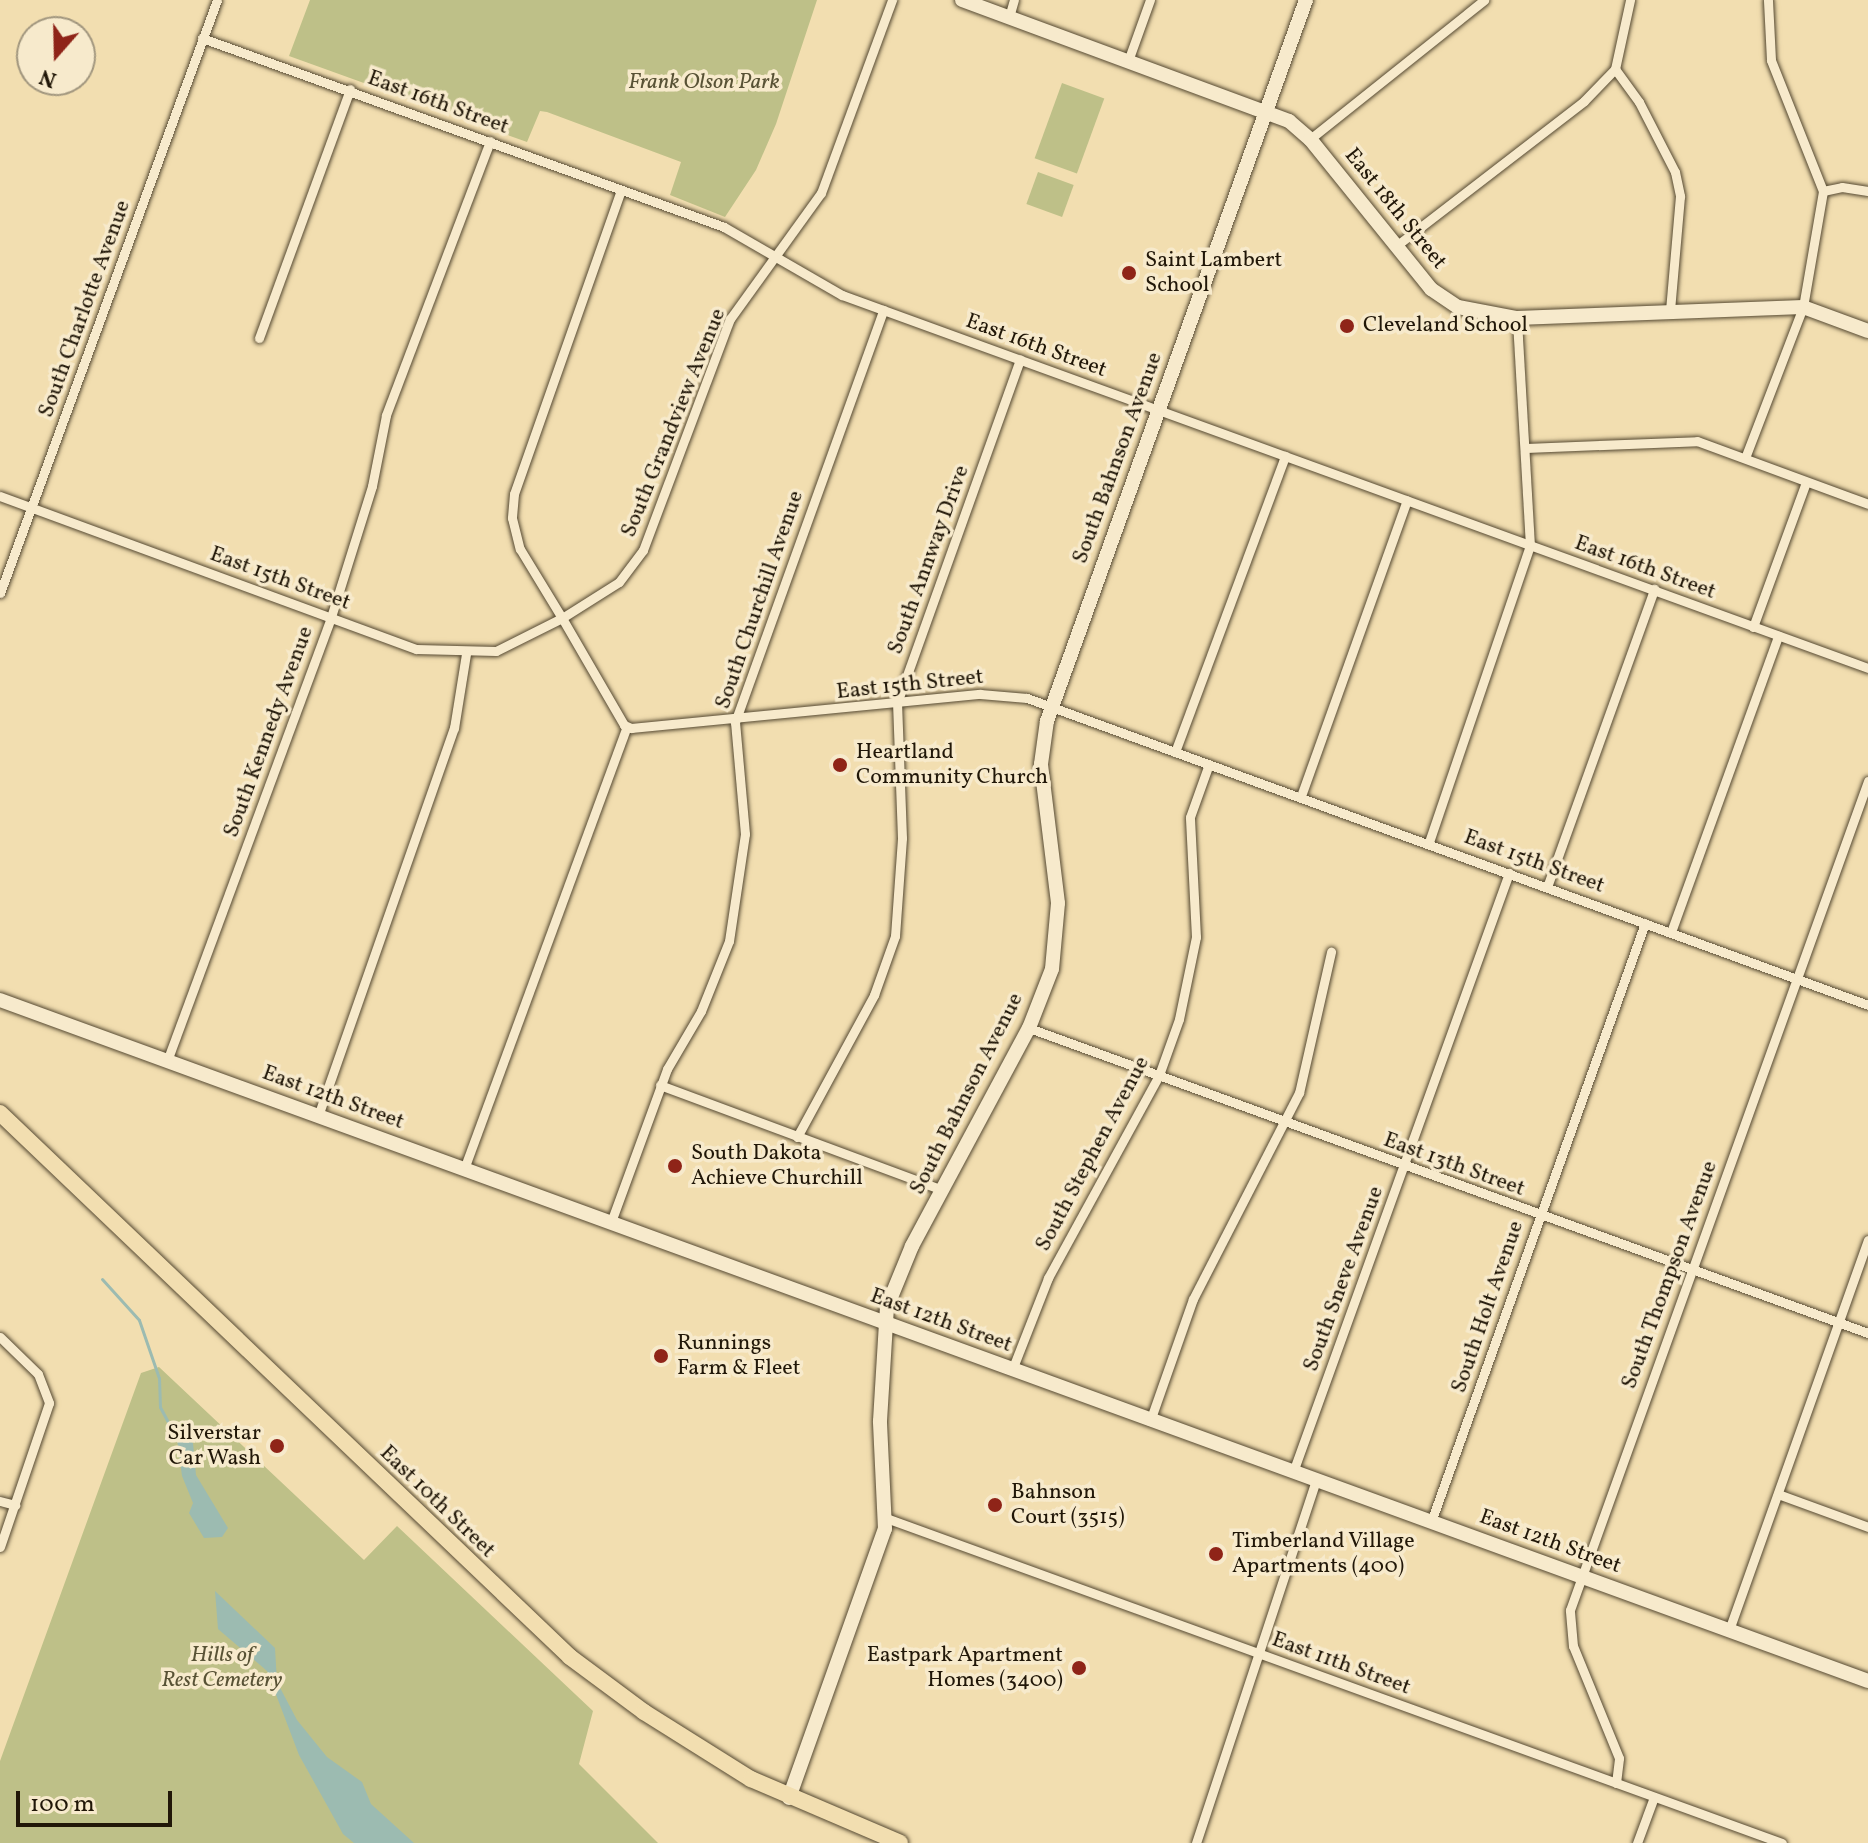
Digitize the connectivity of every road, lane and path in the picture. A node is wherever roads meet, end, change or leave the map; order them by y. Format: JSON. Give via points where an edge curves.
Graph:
{"nodes":[{"id":1,"x":217,"y":0,"type":"edge"},
{"id":2,"x":892,"y":0,"type":"edge"},
{"id":3,"x":962,"y":0,"type":"edge"},
{"id":4,"x":1014,"y":0,"type":"edge"},
{"id":5,"x":1150,"y":0,"type":"edge"},
{"id":6,"x":1306,"y":0,"type":"edge"},
{"id":7,"x":1484,"y":0,"type":"edge"},
{"id":8,"x":1630,"y":0,"type":"edge"},
{"id":9,"x":1768,"y":0,"type":"edge"},
{"id":10,"x":1009,"y":17,"type":"junction"},
{"id":11,"x":202,"y":38,"type":"junction"},
{"id":12,"x":1128,"y":61,"type":"junction"},
{"id":13,"x":1615,"y":69,"type":"junction"},
{"id":14,"x":350,"y":89,"type":"junction"},
{"id":15,"x":1266,"y":110,"type":"junction"},
{"id":16,"x":1310,"y":139,"type":"junction"},
{"id":17,"x":490,"y":141,"type":"junction"},
{"id":18,"x":621,"y":190,"type":"junction"},
{"id":19,"x":1823,"y":191,"type":"junction"},
{"id":20,"x":1868,"y":191,"type":"edge"},
{"id":21,"x":1396,"y":246,"type":"junction"},
{"id":22,"x":774,"y":259,"type":"junction"},
{"id":23,"x":1803,"y":307,"type":"junction"},
{"id":24,"x":883,"y":310,"type":"junction"},
{"id":25,"x":1670,"y":311,"type":"junction"},
{"id":26,"x":1517,"y":318,"type":"junction"},
{"id":27,"x":1868,"y":331,"type":"edge"},
{"id":28,"x":259,"y":338,"type":"dead end"},
{"id":29,"x":1020,"y":359,"type":"junction"},
{"id":30,"x":1159,"y":410,"type":"junction"},
{"id":31,"x":1526,"y":448,"type":"junction"},
{"id":32,"x":1285,"y":456,"type":"junction"},
{"id":33,"x":1745,"y":458,"type":"junction"},
{"id":34,"x":1806,"y":482,"type":"junction"},
{"id":35,"x":0,"y":496,"type":"edge"},
{"id":36,"x":1407,"y":500,"type":"junction"},
{"id":37,"x":1868,"y":504,"type":"edge"},
{"id":38,"x":33,"y":507,"type":"junction"},
{"id":39,"x":1530,"y":546,"type":"junction"},
{"id":40,"x":1654,"y":589,"type":"junction"},
{"id":41,"x":0,"y":593,"type":"edge"},
{"id":42,"x":331,"y":617,"type":"junction"},
{"id":43,"x":562,"y":618,"type":"junction"},
{"id":44,"x":1753,"y":627,"type":"junction"},
{"id":45,"x":1778,"y":636,"type":"junction"},
{"id":46,"x":466,"y":654,"type":"junction"},
{"id":47,"x":1868,"y":668,"type":"edge"},
{"id":48,"x":897,"y":703,"type":"junction"},
{"id":49,"x":1052,"y":707,"type":"junction"},
{"id":50,"x":735,"y":722,"type":"junction"},
{"id":51,"x":627,"y":727,"type":"junction"},
{"id":52,"x":1175,"y":752,"type":"junction"},
{"id":53,"x":1209,"y":764,"type":"junction"},
{"id":54,"x":1868,"y":781,"type":"edge"},
{"id":55,"x":1301,"y":796,"type":"junction"},
{"id":56,"x":1429,"y":842,"type":"junction"},
{"id":57,"x":1509,"y":873,"type":"junction"},
{"id":58,"x":1547,"y":887,"type":"junction"},
{"id":59,"x":1645,"y":923,"type":"junction"},
{"id":60,"x":1671,"y":932,"type":"junction"},
{"id":61,"x":1331,"y":952,"type":"dead end"},
{"id":62,"x":1795,"y":977,"type":"junction"},
{"id":63,"x":0,"y":1000,"type":"edge"},
{"id":64,"x":1868,"y":1005,"type":"edge"},
{"id":65,"x":1029,"y":1028,"type":"junction"},
{"id":66,"x":167,"y":1061,"type":"junction"},
{"id":67,"x":1159,"y":1075,"type":"junction"},
{"id":68,"x":660,"y":1085,"type":"junction"},
{"id":69,"x":0,"y":1113,"type":"edge"},
{"id":70,"x":318,"y":1116,"type":"junction"},
{"id":71,"x":1287,"y":1124,"type":"junction"},
{"id":72,"x":797,"y":1137,"type":"junction"},
{"id":73,"x":1404,"y":1166,"type":"junction"},
{"id":74,"x":464,"y":1169,"type":"junction"},
{"id":75,"x":943,"y":1190,"type":"junction"},
{"id":76,"x":1540,"y":1215,"type":"junction"},
{"id":77,"x":611,"y":1222,"type":"junction"},
{"id":78,"x":1868,"y":1240,"type":"edge"},
{"id":79,"x":1691,"y":1269,"type":"junction"},
{"id":80,"x":1839,"y":1322,"type":"junction"},
{"id":81,"x":884,"y":1323,"type":"junction"},
{"id":82,"x":1868,"y":1333,"type":"edge"},
{"id":83,"x":0,"y":1337,"type":"edge"},
{"id":84,"x":1012,"y":1370,"type":"junction"},
{"id":85,"x":1150,"y":1421,"type":"junction"},
{"id":86,"x":1293,"y":1472,"type":"junction"},
{"id":87,"x":1316,"y":1481,"type":"junction"},
{"id":88,"x":1778,"y":1494,"type":"junction"},
{"id":89,"x":0,"y":1501,"type":"edge"},
{"id":90,"x":15,"y":1505,"type":"junction"},
{"id":91,"x":886,"y":1518,"type":"junction"},
{"id":92,"x":1431,"y":1522,"type":"junction"},
{"id":93,"x":1868,"y":1527,"type":"edge"},
{"id":94,"x":0,"y":1547,"type":"edge"},
{"id":95,"x":1581,"y":1576,"type":"junction"},
{"id":96,"x":1729,"y":1630,"type":"junction"},
{"id":97,"x":1260,"y":1653,"type":"junction"},
{"id":98,"x":1868,"y":1681,"type":"edge"},
{"id":99,"x":1616,"y":1783,"type":"junction"},
{"id":100,"x":1654,"y":1797,"type":"junction"},
{"id":101,"x":789,"y":1798,"type":"junction"},
{"id":102,"x":900,"y":1843,"type":"edge"},
{"id":103,"x":1196,"y":1843,"type":"edge"},
{"id":104,"x":1637,"y":1843,"type":"edge"},
{"id":105,"x":1782,"y":1843,"type":"edge"}],
"edges":[{"from":1,"to":11,"type":"street","name":"South Charlotte Avenue"},
{"from":2,"to":22,"type":"street","name":"South Grandview Avenue","via":[[821,193]]},
{"from":3,"to":10,"type":"street","name":"East 18th Street"},
{"from":4,"to":10,"type":"street"},
{"from":5,"to":12,"type":"street"},
{"from":6,"to":15,"type":"street","name":"South Bahnson Avenue"},
{"from":7,"to":16,"type":"street"},
{"from":8,"to":13,"type":"street"},
{"from":9,"to":19,"type":"street","via":[[1771,60]]},
{"from":10,"to":12,"type":"street","name":"East 18th Street"},
{"from":11,"to":14,"type":"street","name":"East 16th Street"},
{"from":11,"to":38,"type":"street","name":"South Charlotte Avenue"},
{"from":12,"to":15,"type":"street","name":"East 18th Street"},
{"from":13,"to":21,"type":"street","via":[[1584,101]]},
{"from":13,"to":25,"type":"street","via":[[1639,102],[1675,172],[1680,196]]},
{"from":14,"to":17,"type":"street","name":"East 16th Street"},
{"from":14,"to":28,"type":"street"},
{"from":15,"to":16,"type":"street","name":"East 18th Street"},
{"from":15,"to":30,"type":"street","name":"South Bahnson Avenue"},
{"from":16,"to":21,"type":"street","name":"East 18th Street"},
{"from":17,"to":18,"type":"street","name":"East 16th Street"},
{"from":17,"to":42,"type":"street","name":"South Kennedy Avenue","via":[[386,415],[372,486]]},
{"from":18,"to":22,"type":"street","name":"East 16th Street","via":[[724,227]]},
{"from":18,"to":43,"type":"street","via":[[514,494],[512,518],[520,549]]},
{"from":19,"to":20,"type":"street"},
{"from":19,"to":23,"type":"street"},
{"from":21,"to":26,"type":"street","name":"East 18th Street","via":[[1444,300],[1473,313]]},
{"from":22,"to":24,"type":"street","name":"East 16th Street"},
{"from":22,"to":43,"type":"street","name":"South Grandview Avenue","via":[[730,319],[643,550],[619,582]]},
{"from":23,"to":25,"type":"street","name":"East 18th Street"},
{"from":23,"to":27,"type":"street","name":"East 18th Street"},
{"from":23,"to":33,"type":"street"},
{"from":24,"to":29,"type":"street","name":"East 16th Street"},
{"from":24,"to":50,"type":"street","name":"South Churchill Avenue"},
{"from":25,"to":26,"type":"street","name":"East 18th Street"},
{"from":26,"to":31,"type":"street"},
{"from":29,"to":30,"type":"street","name":"East 16th Street"},
{"from":29,"to":48,"type":"street","name":"South Annway Drive"},
{"from":30,"to":32,"type":"street","name":"East 16th Street"},
{"from":30,"to":49,"type":"street","name":"South Bahnson Avenue"},
{"from":31,"to":33,"type":"street","via":[[1697,441]]},
{"from":31,"to":39,"type":"street"},
{"from":32,"to":36,"type":"street","name":"East 16th Street"},
{"from":32,"to":52,"type":"street"},
{"from":33,"to":34,"type":"street"},
{"from":34,"to":37,"type":"street"},
{"from":34,"to":44,"type":"street"},
{"from":35,"to":38,"type":"street","name":"East 15th Street"},
{"from":36,"to":39,"type":"street","name":"East 16th Street"},
{"from":36,"to":55,"type":"street"},
{"from":38,"to":41,"type":"street","name":"South Charlotte Avenue"},
{"from":38,"to":42,"type":"street","name":"East 15th Street"},
{"from":39,"to":40,"type":"street","name":"East 16th Street"},
{"from":39,"to":56,"type":"street"},
{"from":40,"to":44,"type":"street","name":"East 16th Street"},
{"from":40,"to":58,"type":"street"},
{"from":42,"to":46,"type":"street","name":"East 15th Street","via":[[416,649]]},
{"from":42,"to":66,"type":"street","name":"South Kennedy Avenue"},
{"from":43,"to":46,"type":"street","name":"East 15th Street","via":[[513,646]]},
{"from":43,"to":51,"type":"street"},
{"from":44,"to":45,"type":"street","name":"East 16th Street"},
{"from":45,"to":47,"type":"street","name":"East 16th Street"},
{"from":45,"to":60,"type":"street"},
{"from":46,"to":70,"type":"street","via":[[454,728]]},
{"from":48,"to":49,"type":"street","name":"East 15th Street","via":[[980,694],[1027,698]]},
{"from":48,"to":50,"type":"street","name":"East 15th Street"},
{"from":48,"to":72,"type":"street","name":"South Annway Drive","via":[[902,838],[895,936],[874,995]]},
{"from":49,"to":52,"type":"street","name":"East 15th Street"},
{"from":49,"to":65,"type":"street","name":"South Bahnson Avenue","via":[[1041,764],[1055,863],[1057,936],[1052,969]]},
{"from":50,"to":51,"type":"street","name":"East 15th Street"},
{"from":50,"to":68,"type":"street","name":"South Churchill Avenue","via":[[745,834],[737,912],[714,983]]},
{"from":51,"to":74,"type":"street"},
{"from":52,"to":53,"type":"street","name":"East 15th Street"},
{"from":53,"to":55,"type":"street","name":"East 15th Street"},
{"from":53,"to":67,"type":"street","name":"South Stephen Avenue","via":[[1190,817],[1196,937],[1188,989]]},
{"from":54,"to":62,"type":"street","name":"South Thompson Avenue"},
{"from":55,"to":56,"type":"street","name":"East 15th Street"},
{"from":56,"to":57,"type":"street","name":"East 15th Street"},
{"from":57,"to":58,"type":"street","name":"East 15th Street"},
{"from":57,"to":73,"type":"street","name":"South Sneve Avenue"},
{"from":58,"to":59,"type":"street","name":"East 15th Street"},
{"from":59,"to":60,"type":"street","name":"East 15th Street"},
{"from":59,"to":76,"type":"street","name":"South Holt Avenue"},
{"from":60,"to":62,"type":"street","name":"East 15th Street"},
{"from":61,"to":71,"type":"street","via":[[1309,1062]]},
{"from":62,"to":64,"type":"street","name":"East 15th Street"},
{"from":62,"to":79,"type":"street","name":"South Thompson Avenue"},
{"from":63,"to":66,"type":"street","name":"East 12th Street"},
{"from":65,"to":67,"type":"street","name":"East 13th Street"},
{"from":65,"to":75,"type":"street","name":"South Bahnson Avenue"},
{"from":66,"to":70,"type":"street","name":"East 12th Street"},
{"from":67,"to":71,"type":"street","name":"East 13th Street"},
{"from":67,"to":84,"type":"street","name":"South Stephen Avenue","via":[[1048,1278]]},
{"from":68,"to":72,"type":"street"},
{"from":68,"to":77,"type":"street","name":"South Churchill Avenue"},
{"from":69,"to":101,"type":"main road","name":"East 10th Street","via":[[570,1657],[683,1738]]},
{"from":70,"to":74,"type":"street","name":"East 12th Street"},
{"from":71,"to":73,"type":"street","name":"East 13th Street"},
{"from":71,"to":85,"type":"street","via":[[1193,1299]]},
{"from":72,"to":75,"type":"street"},
{"from":73,"to":76,"type":"street","name":"East 13th Street"},
{"from":73,"to":86,"type":"street","name":"South Sneve Avenue"},
{"from":74,"to":77,"type":"street","name":"East 12th Street"},
{"from":75,"to":81,"type":"street","name":"South Bahnson Avenue","via":[[903,1265]]},
{"from":76,"to":79,"type":"street","name":"East 13th Street"},
{"from":76,"to":92,"type":"street","name":"South Holt Avenue"},
{"from":77,"to":81,"type":"street","name":"East 12th Street"},
{"from":78,"to":80,"type":"street"},
{"from":79,"to":80,"type":"street","name":"East 13th Street"},
{"from":79,"to":95,"type":"street","name":"South Thompson Avenue"},
{"from":80,"to":82,"type":"street","name":"East 13th Street"},
{"from":80,"to":88,"type":"street"},
{"from":81,"to":84,"type":"street","name":"East 12th Street"},
{"from":81,"to":91,"type":"street","name":"South Bahnson Avenue","via":[[880,1431]]},
{"from":83,"to":90,"type":"street","via":[[38,1374],[48,1394],[44,1429]]},
{"from":84,"to":85,"type":"street","name":"East 12th Street"},
{"from":85,"to":86,"type":"street","name":"East 12th Street"},
{"from":86,"to":87,"type":"street","name":"East 12th Street"},
{"from":87,"to":92,"type":"street","name":"East 12th Street"},
{"from":87,"to":97,"type":"street"},
{"from":88,"to":93,"type":"street"},
{"from":88,"to":96,"type":"street"},
{"from":89,"to":90,"type":"street"},
{"from":90,"to":94,"type":"street"},
{"from":91,"to":97,"type":"street","name":"East 11th Street"},
{"from":91,"to":101,"type":"street","name":"South Bahnson Avenue"},
{"from":92,"to":95,"type":"street","name":"East 12th Street"},
{"from":95,"to":96,"type":"street","name":"East 12th Street"},
{"from":95,"to":99,"type":"street","name":"South Thompson Avenue","via":[[1569,1625],[1619,1758]]},
{"from":96,"to":98,"type":"street","name":"East 12th Street"},
{"from":97,"to":99,"type":"street","name":"East 11th Street"},
{"from":97,"to":103,"type":"street"},
{"from":99,"to":100,"type":"street","name":"East 11th Street"},
{"from":100,"to":104,"type":"street"},
{"from":100,"to":105,"type":"street","name":"East 11th Street"},
{"from":101,"to":102,"type":"main road","name":"East 10th Street"}]}
